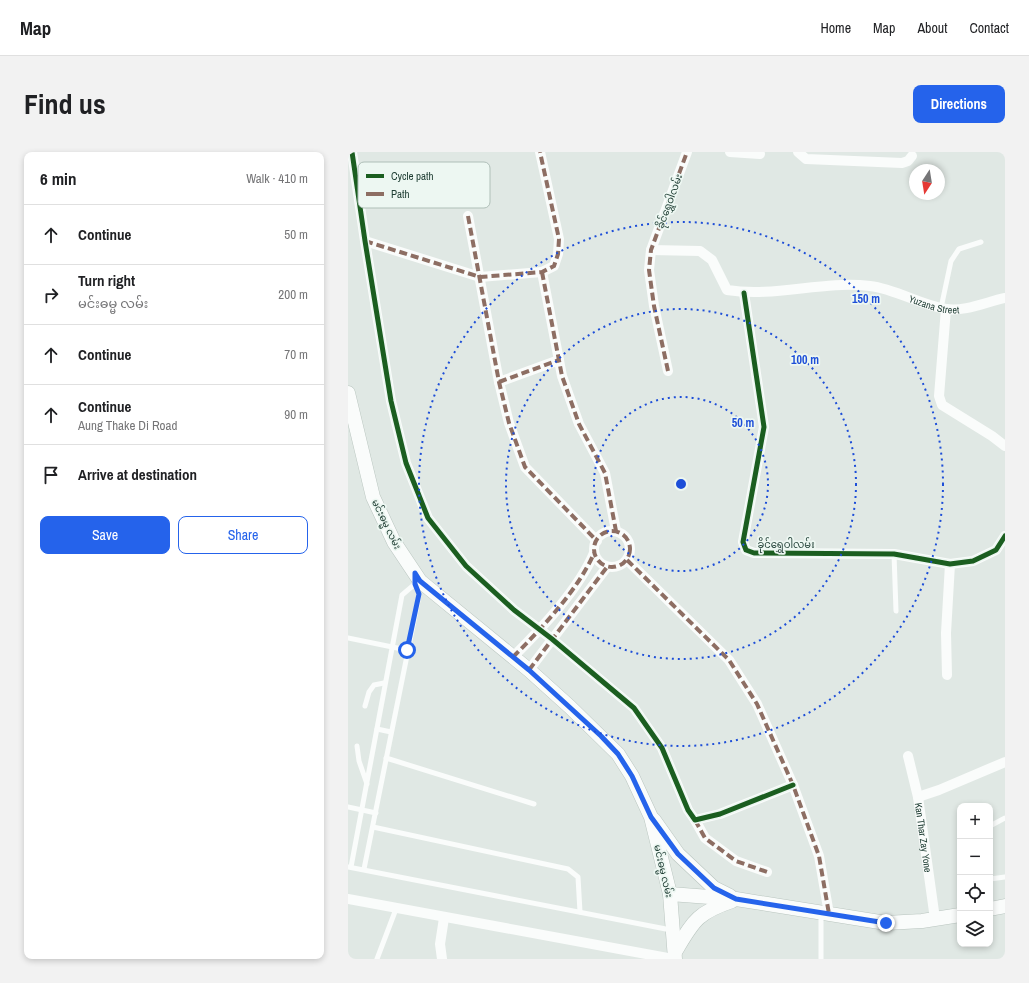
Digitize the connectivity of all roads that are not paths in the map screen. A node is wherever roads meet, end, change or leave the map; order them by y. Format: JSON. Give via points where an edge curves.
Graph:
{"nodes":[{"id":1,"x":352,"y":152,"type":"edge"},
{"id":2,"x":540,"y":152,"type":"edge"},
{"id":3,"x":687,"y":152,"type":"edge"},
{"id":4,"x":730,"y":152,"type":"edge"},
{"id":5,"x":798,"y":152,"type":"edge"},
{"id":6,"x":760,"y":154,"type":"dead end"},
{"id":7,"x":912,"y":154,"type":"edge"},
{"id":8,"x":358,"y":193,"type":"edge"},
{"id":9,"x":360,"y":208,"type":"edge"},
{"id":10,"x":468,"y":216,"type":"dead end"},
{"id":11,"x":365,"y":241,"type":"junction"},
{"id":12,"x":981,"y":242,"type":"dead end"},
{"id":13,"x":651,"y":250,"type":"junction"},
{"id":14,"x":542,"y":272,"type":"junction"},
{"id":15,"x":480,"y":277,"type":"junction"},
{"id":16,"x":744,"y":293,"type":"junction"},
{"id":17,"x":1005,"y":298,"type":"edge"},
{"id":18,"x":943,"y":308,"type":"junction"},
{"id":19,"x":559,"y":360,"type":"junction"},
{"id":20,"x":668,"y":371,"type":"dead end"},
{"id":21,"x":499,"y":382,"type":"junction"},
{"id":22,"x":348,"y":393,"type":"edge"},
{"id":23,"x":1005,"y":446,"type":"edge"},
{"id":24,"x":616,"y":532,"type":"junction"},
{"id":25,"x":1005,"y":536,"type":"edge"},
{"id":26,"x":597,"y":541,"type":"junction"},
{"id":27,"x":594,"y":553,"type":"junction"},
{"id":28,"x":894,"y":554,"type":"junction"},
{"id":29,"x":627,"y":560,"type":"junction"},
{"id":30,"x":950,"y":564,"type":"junction"},
{"id":31,"x":606,"y":567,"type":"junction"},
{"id":32,"x":415,"y":579,"type":"junction"},
{"id":33,"x":896,"y":611,"type":"dead end"},
{"id":34,"x":540,"y":629,"type":"junction"},
{"id":35,"x":348,"y":638,"type":"edge"},
{"id":36,"x":552,"y":639,"type":"junction"},
{"id":37,"x":393,"y":647,"type":"junction"},
{"id":38,"x":407,"y":650,"type":"junction"},
{"id":39,"x":513,"y":657,"type":"junction"},
{"id":40,"x":529,"y":670,"type":"junction"},
{"id":41,"x":947,"y":676,"type":"dead end"},
{"id":42,"x":384,"y":683,"type":"junction"},
{"id":43,"x":365,"y":706,"type":"dead end"},
{"id":44,"x":378,"y":728,"type":"junction"},
{"id":45,"x":391,"y":732,"type":"junction"},
{"id":46,"x":357,"y":746,"type":"dead end"},
{"id":47,"x":908,"y":756,"type":"dead end"},
{"id":48,"x":386,"y":758,"type":"junction"},
{"id":49,"x":1005,"y":762,"type":"edge"},
{"id":50,"x":367,"y":785,"type":"junction"},
{"id":51,"x":793,"y":785,"type":"junction"},
{"id":52,"x":918,"y":796,"type":"junction"},
{"id":53,"x":534,"y":804,"type":"dead end"},
{"id":54,"x":348,"y":807,"type":"edge"},
{"id":55,"x":362,"y":810,"type":"junction"},
{"id":56,"x":376,"y":813,"type":"junction"},
{"id":57,"x":651,"y":817,"type":"junction"},
{"id":58,"x":1005,"y":818,"type":"edge"},
{"id":59,"x":695,"y":820,"type":"junction"},
{"id":60,"x":993,"y":824,"type":"edge"},
{"id":61,"x":373,"y":827,"type":"junction"},
{"id":62,"x":349,"y":867,"type":"edge"},
{"id":63,"x":364,"y":869,"type":"junction"},
{"id":64,"x":766,"y":872,"type":"dead end"},
{"id":65,"x":1005,"y":877,"type":"edge"},
{"id":66,"x":993,"y":878,"type":"edge"},
{"id":67,"x":670,"y":894,"type":"junction"},
{"id":68,"x":348,"y":899,"type":"edge"},
{"id":69,"x":736,"y":899,"type":"junction"},
{"id":70,"x":396,"y":909,"type":"junction"},
{"id":71,"x":580,"y":912,"type":"junction"},
{"id":72,"x":825,"y":914,"type":"junction"},
{"id":73,"x":957,"y":915,"type":"edge"},
{"id":74,"x":444,"y":918,"type":"junction"},
{"id":75,"x":935,"y":919,"type":"junction"},
{"id":76,"x":673,"y":930,"type":"junction"},
{"id":77,"x":674,"y":957,"type":"edge"},
{"id":78,"x":377,"y":959,"type":"edge"},
{"id":79,"x":442,"y":959,"type":"edge"},
{"id":80,"x":821,"y":959,"type":"edge"}],
"edges":[{"from":1,"to":8,"type":"street"},
{"from":2,"to":14,"type":"street","via":[[559,239],[554,266]]},
{"from":3,"to":13,"type":"street","name":"ခိုင်ရွှေဝါလမ်း"},
{"from":4,"to":6,"type":"street"},
{"from":5,"to":7,"type":"street","via":[[806,159],[902,163],[908,161]]},
{"from":9,"to":11,"type":"street"},
{"from":10,"to":15,"type":"street"},
{"from":11,"to":15,"type":"street"},
{"from":11,"to":34,"type":"street","via":[[393,408],[406,463],[428,518],[466,566],[514,610]]},
{"from":12,"to":18,"type":"lane","via":[[959,249],[951,261]]},
{"from":13,"to":16,"type":"street","via":[[700,251],[712,260],[727,290]]},
{"from":13,"to":20,"type":"street","name":"ခိုင်ရွှေဝါလမ်း","via":[[649,270],[654,306]]},
{"from":14,"to":15,"type":"street"},
{"from":14,"to":19,"type":"street"},
{"from":15,"to":21,"type":"street"},
{"from":16,"to":18,"type":"street","name":"Yuzana Street","via":[[840,285],[870,286]]},
{"from":16,"to":28,"type":"street","name":"ခိုင်ရွှေဝါလမ်း","via":[[764,427],[743,542],[746,550],[754,553]]},
{"from":17,"to":18,"type":"street","name":"Yuzana Street","via":[[974,307]]},
{"from":18,"to":23,"type":"street","via":[[939,396],[942,405]]},
{"from":19,"to":21,"type":"street"},
{"from":19,"to":24,"type":"street","via":[[579,424],[605,473]]},
{"from":21,"to":26,"type":"street","via":[[509,423],[525,467]]},
{"from":22,"to":32,"type":"main road","name":"မင်းဓမ္မ လမ်း","via":[[373,497]]},
{"from":24,"to":26,"type":"street","via":[[610,531],[600,535]]},
{"from":24,"to":29,"type":"street","via":[[627,538],[630,543],[631,549]]},
{"from":25,"to":30,"type":"street","name":"ခိုင်ရွှေဝါလမ်း","via":[[996,550],[973,561]]},
{"from":26,"to":27,"type":"street"},
{"from":27,"to":31,"type":"street","via":[[596,559]]},
{"from":27,"to":34,"type":"street","via":[[587,570]]},
{"from":28,"to":30,"type":"street","name":"ခိုင်ရွှေဝါလမ်း"},
{"from":28,"to":33,"type":"lane"},
{"from":29,"to":31,"type":"street","via":[[618,567]]},
{"from":29,"to":51,"type":"street","via":[[729,660],[757,704]]},
{"from":30,"to":41,"type":"street","via":[[946,633]]},
{"from":31,"to":36,"type":"street"},
{"from":32,"to":37,"type":"lane","via":[[402,595]]},
{"from":32,"to":38,"type":"lane","via":[[419,594]]},
{"from":32,"to":39,"type":"main road","name":"မင်းဓမ္မ လမ်း"},
{"from":34,"to":36,"type":"street"},
{"from":34,"to":39,"type":"street"},
{"from":35,"to":37,"type":"lane"},
{"from":36,"to":40,"type":"street"},
{"from":36,"to":59,"type":"street","via":[[634,708],[662,748],[688,810]]},
{"from":37,"to":38,"type":"lane"},
{"from":37,"to":42,"type":"lane"},
{"from":38,"to":45,"type":"lane"},
{"from":39,"to":40,"type":"main road","name":"မင်းဓမ္မ လမ်း"},
{"from":40,"to":57,"type":"main road","name":"မင်းဓမ္မ လမ်း","via":[[618,754],[632,776]]},
{"from":42,"to":43,"type":"lane","via":[[374,685]]},
{"from":42,"to":44,"type":"lane"},
{"from":44,"to":45,"type":"lane"},
{"from":44,"to":50,"type":"lane"},
{"from":45,"to":48,"type":"lane"},
{"from":46,"to":50,"type":"lane","via":[[358,761]]},
{"from":47,"to":52,"type":"street","name":"Kan Thar Zay Yone"},
{"from":48,"to":53,"type":"lane"},
{"from":48,"to":56,"type":"lane"},
{"from":49,"to":52,"type":"street","via":[[939,790]]},
{"from":50,"to":55,"type":"lane"},
{"from":51,"to":59,"type":"street","via":[[720,814]]},
{"from":51,"to":72,"type":"street","via":[[819,856]]},
{"from":52,"to":75,"type":"street","name":"Kan Thar Zay Yone"},
{"from":54,"to":55,"type":"lane"},
{"from":55,"to":56,"type":"lane"},
{"from":55,"to":62,"type":"lane"},
{"from":56,"to":61,"type":"lane"},
{"from":57,"to":67,"type":"main road","name":"မင်းဓမ္မ လမ်း"},
{"from":57,"to":69,"type":"main road","via":[[678,854],[714,888]]},
{"from":58,"to":60,"type":"lane"},
{"from":59,"to":64,"type":"street","via":[[705,838],[736,861]]},
{"from":61,"to":63,"type":"lane"},
{"from":61,"to":71,"type":"lane","via":[[568,869],[578,876]]},
{"from":62,"to":63,"type":"lane"},
{"from":63,"to":71,"type":"lane"},
{"from":65,"to":66,"type":"lane"},
{"from":67,"to":69,"type":"main road"},
{"from":67,"to":76,"type":"main road","name":"မင်းဓမ္မ လမ်း"},
{"from":68,"to":70,"type":"street"},
{"from":69,"to":72,"type":"main road"},
{"from":69,"to":77,"type":"main road","via":[[714,907],[694,921]]},
{"from":70,"to":74,"type":"street"},
{"from":70,"to":78,"type":"lane"},
{"from":71,"to":76,"type":"lane"},
{"from":72,"to":75,"type":"main road","via":[[886,923]]},
{"from":72,"to":80,"type":"lane"},
{"from":73,"to":75,"type":"main road"},
{"from":74,"to":77,"type":"street"},
{"from":74,"to":79,"type":"street","via":[[440,944]]},
{"from":76,"to":77,"type":"main road","name":"မင်းဓမ္မ လမ်း"}]}
